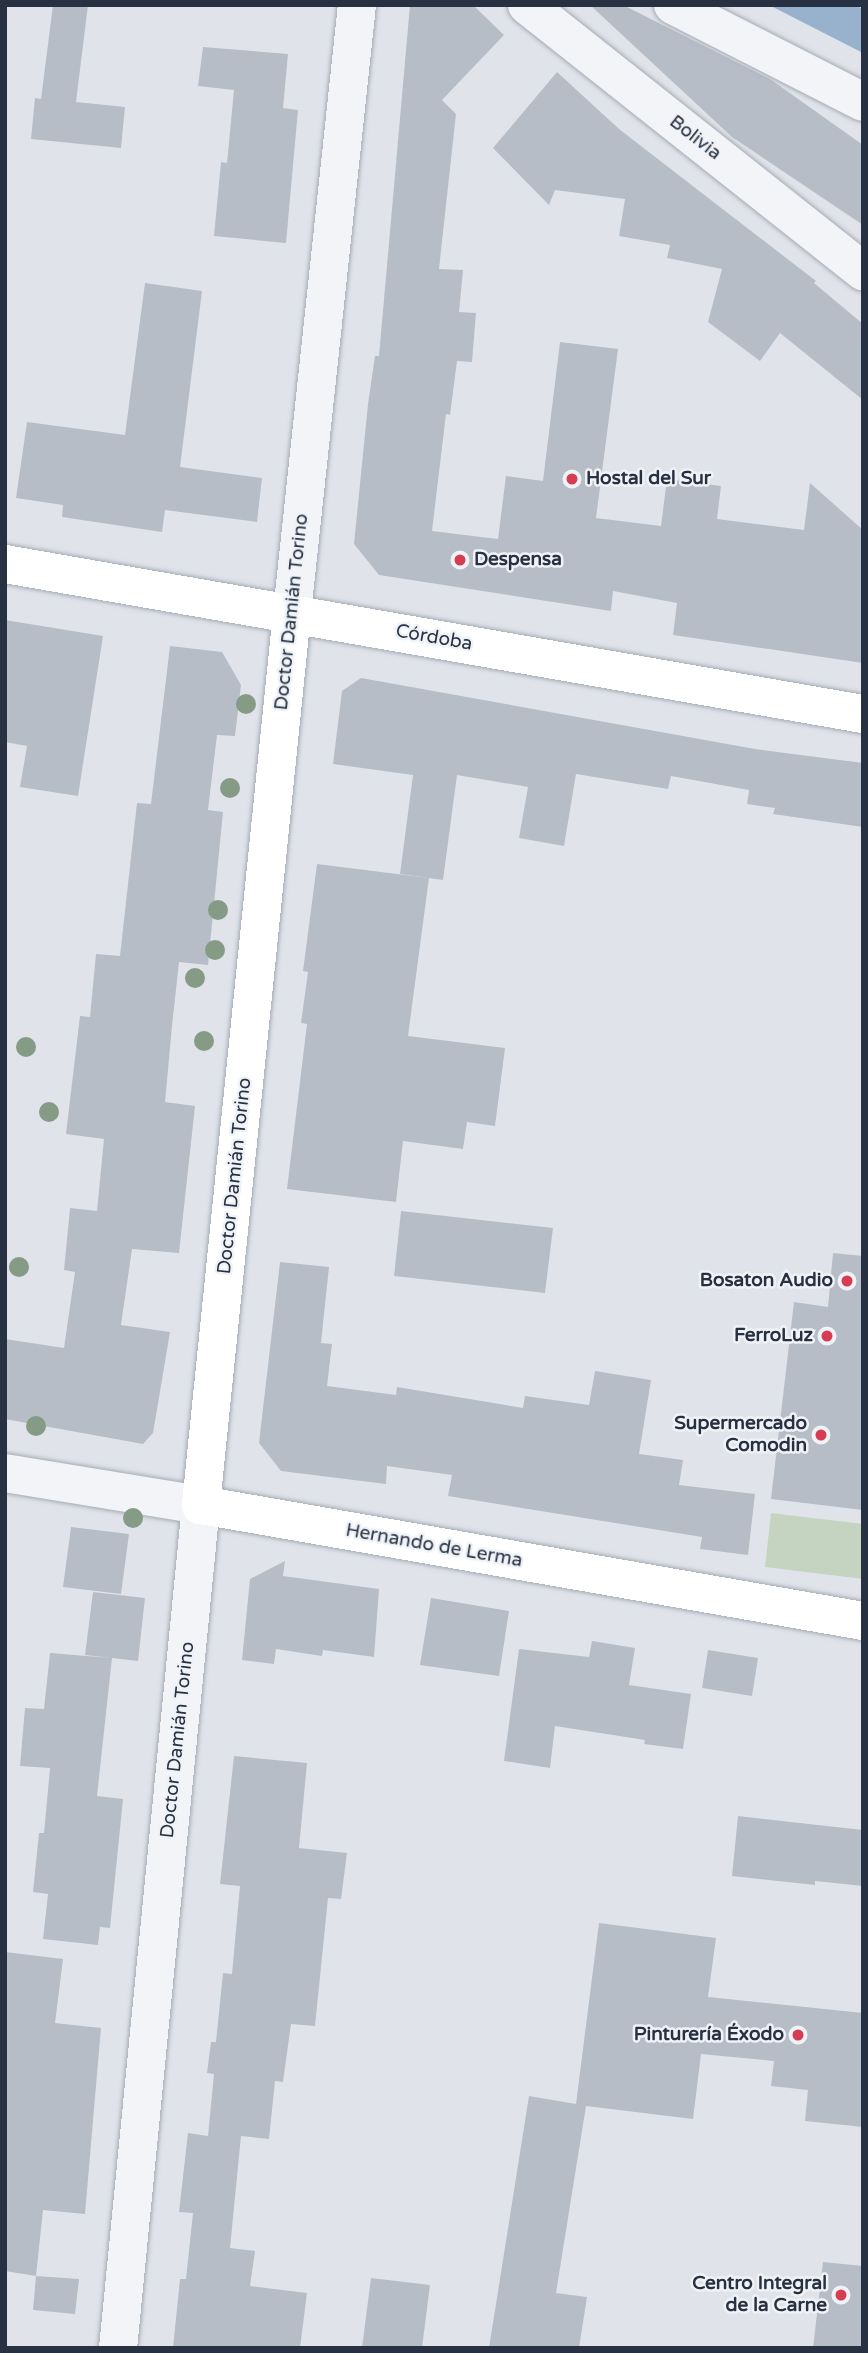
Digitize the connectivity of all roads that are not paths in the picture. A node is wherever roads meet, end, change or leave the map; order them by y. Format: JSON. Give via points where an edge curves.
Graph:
{"nodes":[{"id":1,"x":357,"y":5,"type":"edge"},
{"id":2,"x":527,"y":5,"type":"edge"},
{"id":3,"x":673,"y":5,"type":"edge"},
{"id":4,"x":863,"y":102,"type":"edge"},
{"id":5,"x":863,"y":271,"type":"edge"},
{"id":6,"x":5,"y":564,"type":"edge"},
{"id":7,"x":292,"y":612,"type":"junction"},
{"id":8,"x":863,"y":714,"type":"edge"},
{"id":9,"x":5,"y":1473,"type":"edge"},
{"id":10,"x":201,"y":1505,"type":"junction"},
{"id":11,"x":863,"y":1621,"type":"edge"},
{"id":12,"x":118,"y":2348,"type":"edge"}],
"edges":[{"from":1,"to":7,"type":"street","name":"Doctor Damián Torino"},
{"from":2,"to":5,"type":"street","name":"Bolivia"},
{"from":3,"to":4,"type":"street"},
{"from":6,"to":7,"type":"main road","name":"Córdoba"},
{"from":7,"to":8,"type":"main road","name":"Córdoba"},
{"from":7,"to":10,"type":"main road","name":"Doctor Damián Torino"},
{"from":9,"to":10,"type":"street","name":"Hernando de Lerma"},
{"from":10,"to":11,"type":"main road","name":"Hernando de Lerma"},
{"from":10,"to":12,"type":"street","name":"Doctor Damián Torino"}]}
